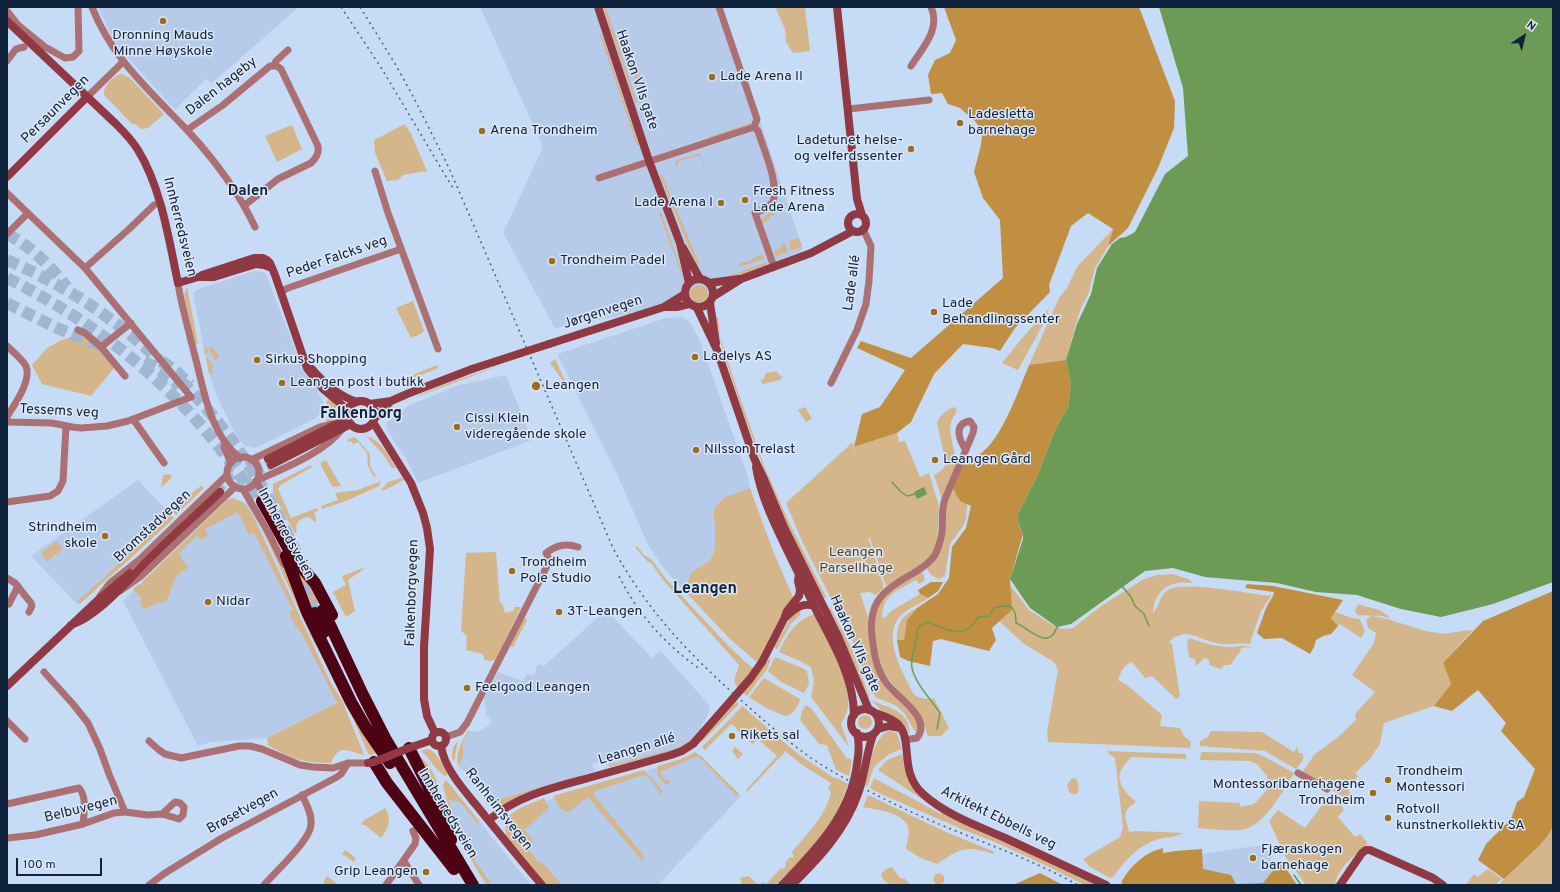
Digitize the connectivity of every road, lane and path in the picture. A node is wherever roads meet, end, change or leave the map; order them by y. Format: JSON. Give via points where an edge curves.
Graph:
{"nodes":[{"id":1,"x":78,"y":7,"type":"edge"},
{"id":2,"x":92,"y":7,"type":"edge"},
{"id":3,"x":598,"y":7,"type":"edge"},
{"id":4,"x":718,"y":7,"type":"edge"},
{"id":5,"x":837,"y":7,"type":"edge"},
{"id":6,"x":930,"y":7,"type":"edge"},
{"id":7,"x":7,"y":11,"type":"edge"},
{"id":8,"x":7,"y":21,"type":"edge"},
{"id":9,"x":24,"y":47,"type":"dead end"},
{"id":10,"x":288,"y":50,"type":"dead end"},
{"id":11,"x":7,"y":61,"type":"edge"},
{"id":12,"x":123,"y":62,"type":"junction"},
{"id":13,"x":274,"y":65,"type":"junction"},
{"id":14,"x":911,"y":66,"type":"dead end"},
{"id":15,"x":87,"y":97,"type":"junction"},
{"id":16,"x":929,"y":100,"type":"dead end"},
{"id":17,"x":849,"y":109,"type":"junction"},
{"id":18,"x":754,"y":127,"type":"junction"},
{"id":19,"x":187,"y":130,"type":"junction"},
{"id":20,"x":649,"y":161,"type":"junction"},
{"id":21,"x":375,"y":171,"type":"dead end"},
{"id":22,"x":7,"y":177,"type":"edge"},
{"id":23,"x":599,"y":178,"type":"dead end"},
{"id":24,"x":7,"y":193,"type":"edge"},
{"id":25,"x":154,"y":205,"type":"dead end"},
{"id":26,"x":245,"y":206,"type":"junction"},
{"id":27,"x":28,"y":213,"type":"junction"},
{"id":28,"x":858,"y":214,"type":"junction"},
{"id":29,"x":848,"y":223,"type":"junction"},
{"id":30,"x":255,"y":227,"type":"dead end"},
{"id":31,"x":863,"y":229,"type":"junction"},
{"id":32,"x":853,"y":231,"type":"junction"},
{"id":33,"x":7,"y":234,"type":"edge"},
{"id":34,"x":830,"y":242,"type":"junction"},
{"id":35,"x":680,"y":243,"type":"junction"},
{"id":36,"x":401,"y":249,"type":"junction"},
{"id":37,"x":774,"y":267,"type":"junction"},
{"id":38,"x":85,"y":268,"type":"junction"},
{"id":39,"x":700,"y":279,"type":"junction"},
{"id":40,"x":741,"y":279,"type":"junction"},
{"id":41,"x":178,"y":283,"type":"junction"},
{"id":42,"x":689,"y":283,"type":"junction"},
{"id":43,"x":710,"y":283,"type":"junction"},
{"id":44,"x":282,"y":292,"type":"junction"},
{"id":45,"x":685,"y":294,"type":"junction"},
{"id":46,"x":712,"y":300,"type":"junction"},
{"id":47,"x":664,"y":306,"type":"junction"},
{"id":48,"x":693,"y":306,"type":"junction"},
{"id":49,"x":131,"y":323,"type":"junction"},
{"id":50,"x":78,"y":330,"type":"dead end"},
{"id":51,"x":7,"y":346,"type":"edge"},
{"id":52,"x":101,"y":347,"type":"junction"},
{"id":53,"x":438,"y":349,"type":"dead end"},
{"id":54,"x":717,"y":350,"type":"junction"},
{"id":55,"x":303,"y":357,"type":"junction"},
{"id":56,"x":125,"y":376,"type":"dead end"},
{"id":57,"x":831,"y":383,"type":"dead end"},
{"id":58,"x":357,"y":402,"type":"junction"},
{"id":59,"x":391,"y":402,"type":"junction"},
{"id":60,"x":370,"y":404,"type":"junction"},
{"id":61,"x":7,"y":417,"type":"edge"},
{"id":62,"x":349,"y":418,"type":"junction"},
{"id":63,"x":133,"y":419,"type":"junction"},
{"id":64,"x":374,"y":420,"type":"junction"},
{"id":65,"x":7,"y":422,"type":"edge"},
{"id":66,"x":66,"y":426,"type":"junction"},
{"id":67,"x":341,"y":426,"type":"junction"},
{"id":68,"x":364,"y":428,"type":"junction"},
{"id":69,"x":383,"y":440,"type":"junction"},
{"id":70,"x":225,"y":443,"type":"junction"},
{"id":71,"x":966,"y":450,"type":"dead end"},
{"id":72,"x":240,"y":458,"type":"junction"},
{"id":73,"x":754,"y":458,"type":"junction"},
{"id":74,"x":251,"y":460,"type":"junction"},
{"id":75,"x":269,"y":462,"type":"tunnel mouth"},
{"id":76,"x":164,"y":463,"type":"dead end"},
{"id":77,"x":231,"y":463,"type":"junction"},
{"id":78,"x":227,"y":475,"type":"junction"},
{"id":79,"x":256,"y":481,"type":"junction"},
{"id":80,"x":235,"y":487,"type":"junction"},
{"id":81,"x":243,"y":489,"type":"junction"},
{"id":82,"x":220,"y":492,"type":"tunnel mouth"},
{"id":83,"x":7,"y":502,"type":"edge"},
{"id":84,"x":578,"y":547,"type":"dead end"},
{"id":85,"x":146,"y":563,"type":"junction"},
{"id":86,"x":799,"y":575,"type":"junction"},
{"id":87,"x":7,"y":578,"type":"edge"},
{"id":88,"x":315,"y":583,"type":"junction"},
{"id":89,"x":18,"y":586,"type":"junction"},
{"id":90,"x":116,"y":594,"type":"junction"},
{"id":91,"x":301,"y":594,"type":"junction"},
{"id":92,"x":98,"y":600,"type":"junction"},
{"id":93,"x":9,"y":604,"type":"dead end"},
{"id":94,"x":814,"y":606,"type":"junction"},
{"id":95,"x":29,"y":612,"type":"dead end"},
{"id":96,"x":319,"y":612,"type":"tunnel mouth"},
{"id":97,"x":784,"y":619,"type":"junction"},
{"id":98,"x":71,"y":626,"type":"junction"},
{"id":99,"x":44,"y":672,"type":"dead end"},
{"id":100,"x":7,"y":686,"type":"edge"},
{"id":101,"x":871,"y":711,"type":"junction"},
{"id":102,"x":854,"y":715,"type":"junction"},
{"id":103,"x":7,"y":721,"type":"edge"},
{"id":104,"x":901,"y":728,"type":"junction"},
{"id":105,"x":875,"y":732,"type":"junction"},
{"id":106,"x":857,"y":733,"type":"junction"},
{"id":107,"x":434,"y":737,"type":"junction"},
{"id":108,"x":446,"y":737,"type":"junction"},
{"id":109,"x":25,"y":740,"type":"dead end"},
{"id":110,"x":905,"y":740,"type":"junction"},
{"id":111,"x":149,"y":741,"type":"dead end"},
{"id":112,"x":441,"y":746,"type":"junction"},
{"id":113,"x":409,"y":748,"type":"junction"},
{"id":114,"x":393,"y":761,"type":"junction"},
{"id":115,"x":348,"y":763,"type":"junction"},
{"id":116,"x":371,"y":763,"type":"junction"},
{"id":117,"x":1298,"y":773,"type":"dead end"},
{"id":118,"x":1326,"y":789,"type":"dead end"},
{"id":119,"x":302,"y":795,"type":"junction"},
{"id":120,"x":7,"y":804,"type":"edge"},
{"id":121,"x":125,"y":812,"type":"junction"},
{"id":122,"x":162,"y":814,"type":"dead end"},
{"id":123,"x":489,"y":820,"type":"junction"},
{"id":124,"x":83,"y":824,"type":"junction"},
{"id":125,"x":413,"y":831,"type":"dead end"},
{"id":126,"x":7,"y":838,"type":"edge"},
{"id":127,"x":404,"y":861,"type":"junction"},
{"id":128,"x":457,"y":867,"type":"junction"},
{"id":129,"x":149,"y":885,"type":"edge"},
{"id":130,"x":264,"y":885,"type":"edge"},
{"id":131,"x":386,"y":885,"type":"edge"},
{"id":132,"x":419,"y":885,"type":"edge"},
{"id":133,"x":464,"y":885,"type":"edge"},
{"id":134,"x":472,"y":885,"type":"edge"},
{"id":135,"x":542,"y":885,"type":"edge"},
{"id":136,"x":782,"y":885,"type":"edge"},
{"id":137,"x":792,"y":885,"type":"edge"},
{"id":138,"x":1106,"y":885,"type":"edge"},
{"id":139,"x":1340,"y":885,"type":"edge"},
{"id":140,"x":1443,"y":885,"type":"edge"}],
"edges":[{"from":1,"to":7,"type":"street","via":[[79,51],[73,57],[64,58],[45,48],[18,25]]},
{"from":2,"to":12,"type":"street"},
{"from":3,"to":20,"type":"main road","name":"Haakon VIIs gate"},
{"from":4,"to":18,"type":"street","via":[[757,119]]},
{"from":5,"to":17,"type":"main road"},
{"from":6,"to":14,"type":"street","via":[[935,18],[932,33]]},
{"from":8,"to":15,"type":"main road","name":"Innherredsveien"},
{"from":9,"to":11,"type":"street","via":[[16,48]]},
{"from":10,"to":13,"type":"street","name":"Dalen hageby"},
{"from":12,"to":15,"type":"street","name":"Persaunvegen"},
{"from":12,"to":19,"type":"street"},
{"from":13,"to":19,"type":"street","name":"Dalen hageby"},
{"from":13,"to":26,"type":"street","name":"Dalen hageby","via":[[285,75],[319,151],[311,163],[278,179]]},
{"from":15,"to":22,"type":"main road","name":"Persaunvegen"},
{"from":15,"to":41,"type":"main road","name":"Innherredsveien","via":[[127,136],[147,169],[159,203]]},
{"from":16,"to":17,"type":"street"},
{"from":17,"to":28,"type":"main road"},
{"from":18,"to":20,"type":"street"},
{"from":18,"to":37,"type":"street","via":[[758,131],[775,189],[770,207],[755,213]]},
{"from":19,"to":26,"type":"street","via":[[215,163]]},
{"from":20,"to":23,"type":"street"},
{"from":20,"to":35,"type":"main road","name":"Haakon VIIs gate"},
{"from":21,"to":36,"type":"street","name":"Peder Falcks veg"},
{"from":24,"to":27,"type":"street"},
{"from":25,"to":38,"type":"street"},
{"from":26,"to":30,"type":"street"},
{"from":27,"to":33,"type":"street"},
{"from":27,"to":38,"type":"street"},
{"from":28,"to":29,"type":"main road","via":[[850,217]]},
{"from":28,"to":31,"type":"main road","via":[[866,222]]},
{"from":29,"to":32,"type":"main road"},
{"from":29,"to":34,"type":"main road","name":"Lade allé"},
{"from":31,"to":32,"type":"main road","via":[[859,232]]},
{"from":31,"to":57,"type":"street","name":"Lade allé","via":[[871,246],[866,304],[857,330]]},
{"from":32,"to":34,"type":"main road","name":"Lade allé"},
{"from":34,"to":37,"type":"main road","name":"Lade allé","via":[[811,253]]},
{"from":35,"to":39,"type":"main road","name":"Haakon VIIs gate"},
{"from":35,"to":42,"type":"main road","name":"Haakon VIIs gate"},
{"from":36,"to":44,"type":"street","name":"Peder Falcks veg"},
{"from":36,"to":53,"type":"street","name":"Peder Falcks veg"},
{"from":37,"to":40,"type":"main road","name":"Lade allé"},
{"from":38,"to":49,"type":"street"},
{"from":39,"to":42,"type":"main road"},
{"from":39,"to":43,"type":"main road"},
{"from":40,"to":43,"type":"main road","name":"Lade allé"},
{"from":40,"to":46,"type":"main road","name":"Lade allé"},
{"from":41,"to":44,"type":"main road","via":[[254,258],[263,258],[270,263]]},
{"from":41,"to":70,"type":"street","name":"Innherredsveien","via":[[205,397]]},
{"from":42,"to":45,"type":"main road"},
{"from":43,"to":46,"type":"main road","via":[[713,289]]},
{"from":44,"to":55,"type":"main road"},
{"from":45,"to":47,"type":"main road","name":"Jørgenvegen"},
{"from":45,"to":48,"type":"main road"},
{"from":46,"to":48,"type":"main road","via":[[702,308]]},
{"from":46,"to":54,"type":"main road","name":"Haakon VIIs gate"},
{"from":47,"to":48,"type":"main road","name":"Jørgenvegen"},
{"from":47,"to":59,"type":"main road","name":"Jørgenvegen","bridge":true,"via":[[472,369]]},
{"from":48,"to":54,"type":"main road","name":"Haakon VIIs gate"},
{"from":49,"to":52,"type":"street"},
{"from":49,"to":63,"type":"street","name":"Tessems veg","via":[[191,397]]},
{"from":50,"to":52,"type":"street"},
{"from":51,"to":61,"type":"street","via":[[25,365],[27,373],[26,381]]},
{"from":52,"to":56,"type":"street"},
{"from":54,"to":73,"type":"main road","name":"Haakon VIIs gate"},
{"from":55,"to":58,"type":"main road","via":[[327,384],[348,399]]},
{"from":55,"to":62,"type":"main road","via":[[314,379],[342,405]]},
{"from":58,"to":60,"type":"main road","via":[[364,401]]},
{"from":58,"to":62,"type":"main road","via":[[351,406]]},
{"from":59,"to":60,"type":"main road"},
{"from":59,"to":64,"type":"main road"},
{"from":60,"to":64,"type":"main road","via":[[374,410]]},
{"from":62,"to":67,"type":"main road"},
{"from":62,"to":68,"type":"main road","via":[[357,428]]},
{"from":63,"to":66,"type":"street","name":"Tessems veg","via":[[107,426]]},
{"from":63,"to":76,"type":"street"},
{"from":64,"to":68,"type":"main road"},
{"from":64,"to":69,"type":"main road","name":"Falkenborgvegen"},
{"from":65,"to":66,"type":"street","name":"Tessems veg","via":[[52,422]]},
{"from":66,"to":83,"type":"street","via":[[63,481],[58,491],[50,496]]},
{"from":67,"to":74,"type":"street","via":[[331,424],[320,427]]},
{"from":67,"to":75,"type":"main road"},
{"from":67,"to":79,"type":"street","via":[[333,440],[318,450]]},
{"from":68,"to":69,"type":"main road","name":"Falkenborgvegen"},
{"from":69,"to":107,"type":"main road","name":"Falkenborgvegen","via":[[415,492],[427,528],[430,549],[424,647],[424,699]]},
{"from":70,"to":72,"type":"street","name":"Innherredsveien"},
{"from":70,"to":77,"type":"street","name":"Innherredsveien","via":[[224,447]]},
{"from":71,"to":110,"type":"street","via":[[943,505],[942,533],[936,553],[922,568],[886,589],[872,614],[872,636],[879,670],[892,691],[914,711],[922,729],[917,738]]},
{"from":72,"to":74,"type":"street"},
{"from":72,"to":77,"type":"street"},
{"from":73,"to":86,"type":"main road","name":"Haakon VIIs gate","via":[[758,482],[776,529]]},
{"from":73,"to":101,"type":"main road","name":"Haakon VIIs gate"},
{"from":74,"to":79,"type":"street","via":[[258,469]]},
{"from":77,"to":78,"type":"street"},
{"from":78,"to":80,"type":"street"},
{"from":78,"to":92,"type":"street","name":"Bromstadvegen","via":[[138,560],[110,583]]},
{"from":79,"to":81,"type":"street"},
{"from":79,"to":88,"type":"street"},
{"from":80,"to":81,"type":"street"},
{"from":80,"to":90,"type":"street","name":"Bromstadvegen","via":[[140,577]]},
{"from":81,"to":91,"type":"street","name":"Innherredsveien"},
{"from":82,"to":85,"type":"main road","name":"Bromstadvegen"},
{"from":84,"to":108,"type":"street","via":[[564,544],[546,553],[548,564],[476,708],[460,732]]},
{"from":85,"to":90,"type":"main road","name":"Bromstadvegen"},
{"from":85,"to":92,"type":"main road","name":"Bromstadvegen"},
{"from":86,"to":94,"type":"main road","name":"Haakon VIIs gate"},
{"from":86,"to":97,"type":"main road","name":"Leangen allé","via":[[799,596],[790,606]]},
{"from":87,"to":89,"type":"street"},
{"from":88,"to":91,"type":"highway","via":[[293,556],[260,502]]},
{"from":88,"to":114,"type":"highway","via":[[390,736]]},
{"from":89,"to":93,"type":"street"},
{"from":89,"to":95,"type":"street","via":[[32,604]]},
{"from":90,"to":98,"type":"main road","name":"Bromstadvegen","via":[[81,622]]},
{"from":91,"to":114,"type":"highway","via":[[354,708],[366,728]]},
{"from":92,"to":98,"type":"main road","name":"Bromstadvegen"},
{"from":94,"to":97,"type":"main road","name":"Leangen allé","via":[[803,604]]},
{"from":94,"to":102,"type":"main road","name":"Haakon VIIs gate","via":[[847,676]]},
{"from":96,"to":114,"type":"highway","via":[[357,699]]},
{"from":97,"to":123,"type":"main road","name":"Leangen allé","via":[[762,662],[750,679],[693,744],[671,756],[546,789],[525,797]]},
{"from":98,"to":100,"type":"main road","name":"Bromstadvegen"},
{"from":99,"to":121,"type":"street","via":[[88,723]]},
{"from":101,"to":102,"type":"main road","via":[[860,710]]},
{"from":101,"to":104,"type":"main road","via":[[894,721]]},
{"from":101,"to":105,"type":"main road","via":[[878,718]]},
{"from":102,"to":106,"type":"main road","via":[[852,727]]},
{"from":103,"to":109,"type":"street"},
{"from":104,"to":105,"type":"main road","via":[[889,726]]},
{"from":104,"to":110,"type":"main road","name":"Arkitekt Ebbells veg"},
{"from":105,"to":106,"type":"main road","via":[[864,736]]},
{"from":105,"to":137,"type":"main road","via":[[858,795],[849,814],[826,850]]},
{"from":106,"to":136,"type":"main road","via":[[859,741],[856,774],[843,809],[820,845]]},
{"from":107,"to":108,"type":"main road","via":[[442,732]]},
{"from":107,"to":112,"type":"main road","via":[[435,745]]},
{"from":107,"to":113,"type":"main road","bridge":true},
{"from":108,"to":112,"type":"main road"},
{"from":110,"to":138,"type":"main road","name":"Arkitekt Ebbells veg","via":[[910,776],[930,800],[959,817]]},
{"from":111,"to":115,"type":"street","via":[[158,750],[181,758],[250,746],[307,767],[333,768]]},
{"from":112,"to":123,"type":"main road","name":"Ranheimsvegen","via":[[454,774]]},
{"from":113,"to":116,"type":"main road","bridge":true},
{"from":113,"to":128,"type":"highway","via":[[440,810]]},
{"from":114,"to":128,"type":"highway","name":"Innherredsveien"},
{"from":115,"to":116,"type":"street"},
{"from":115,"to":119,"type":"street","name":"Brøsetvegen","via":[[337,777]]},
{"from":116,"to":128,"type":"highway"},
{"from":117,"to":118,"type":"street"},
{"from":119,"to":129,"type":"street","name":"Brøsetvegen","via":[[197,853]]},
{"from":119,"to":130,"type":"street","via":[[311,818],[310,832]]},
{"from":120,"to":124,"type":"street","via":[[79,788],[84,802]]},
{"from":121,"to":122,"type":"street","name":"Belbuvegen"},
{"from":121,"to":124,"type":"street","name":"Belbuvegen","via":[[107,815]]},
{"from":123,"to":135,"type":"main road","name":"Ranheimsvegen"},
{"from":124,"to":126,"type":"street","name":"Belbuvegen","via":[[35,835]]},
{"from":125,"to":127,"type":"street","via":[[417,841]]},
{"from":127,"to":131,"type":"street"},
{"from":127,"to":132,"type":"street"},
{"from":128,"to":133,"type":"highway","name":"Innherredsveien"},
{"from":128,"to":134,"type":"highway","name":"Innherredsveien"},
{"from":139,"to":140,"type":"main road","via":[[1360,856],[1368,850],[1373,850]]}]}
